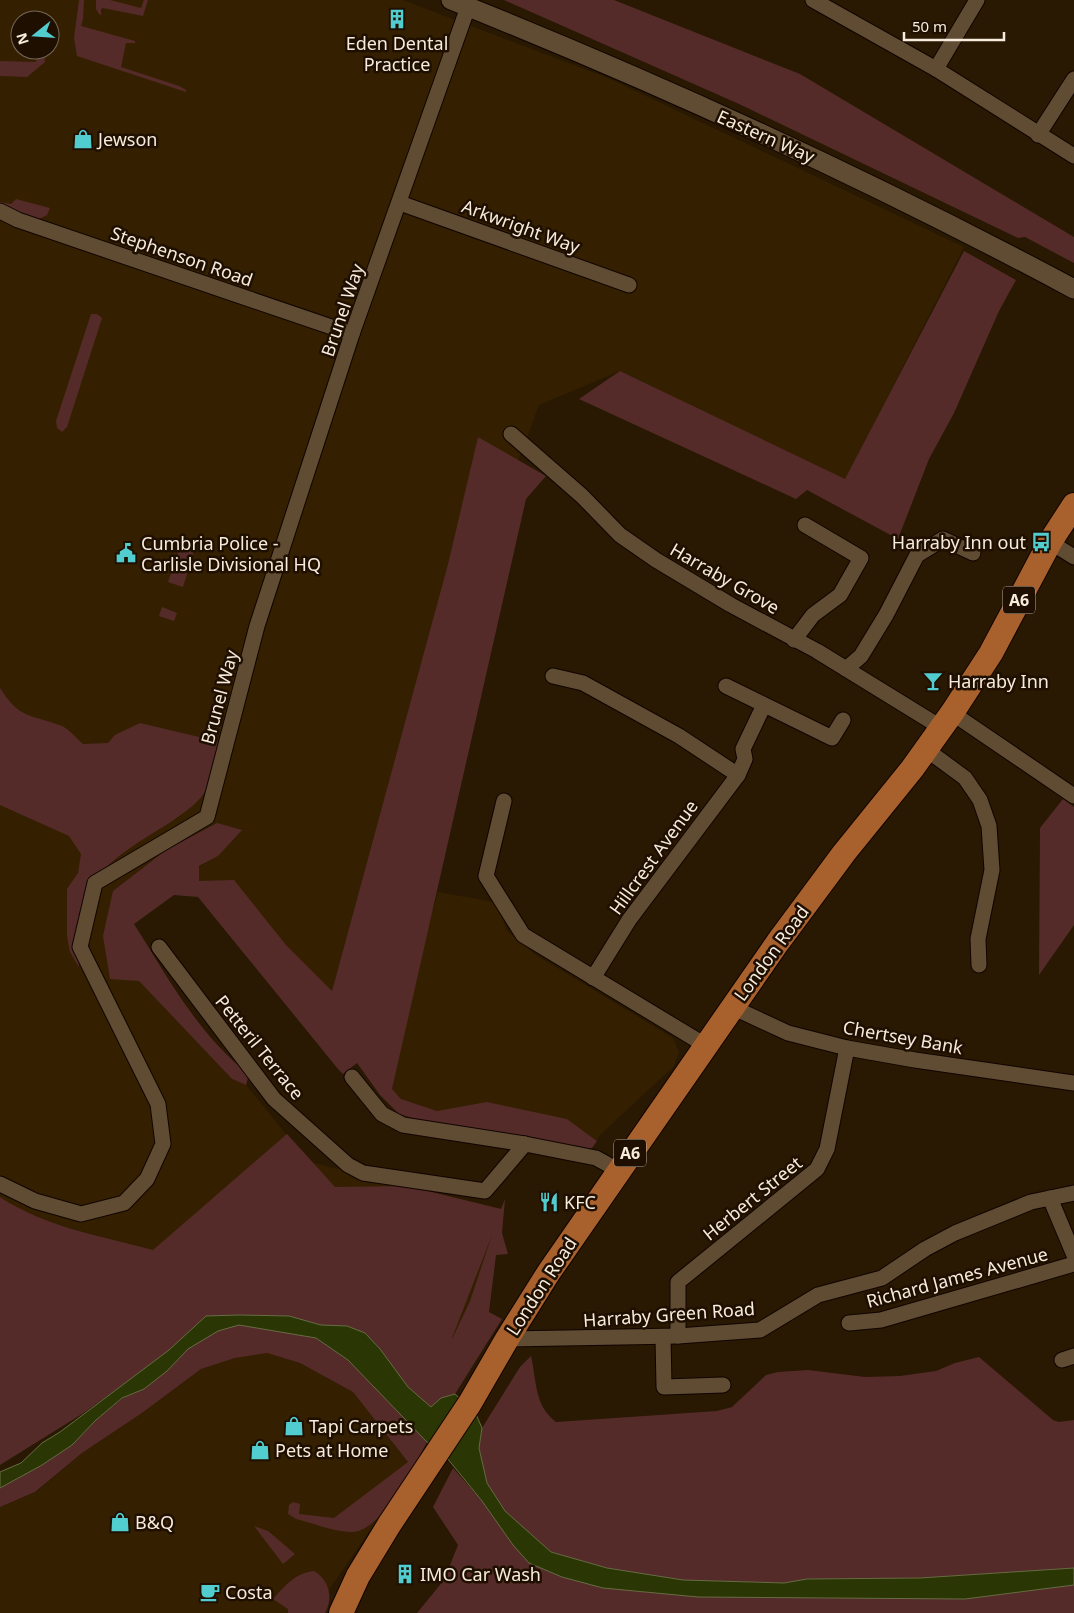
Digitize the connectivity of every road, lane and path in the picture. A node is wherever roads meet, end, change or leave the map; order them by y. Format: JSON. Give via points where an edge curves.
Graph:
{"nodes":[{"id":1,"x":813,"y":0,"type":"edge"},
{"id":2,"x":977,"y":0,"type":"edge"},
{"id":3,"x":459,"y":3,"type":"edge"},
{"id":4,"x":936,"y":69,"type":"junction"},
{"id":5,"x":1074,"y":78,"type":"edge"},
{"id":6,"x":1038,"y":135,"type":"junction"},
{"id":7,"x":1074,"y":156,"type":"edge"},
{"id":8,"x":400,"y":203,"type":"junction"},
{"id":9,"x":0,"y":211,"type":"edge"},
{"id":10,"x":629,"y":285,"type":"dead end"},
{"id":11,"x":1074,"y":289,"type":"edge"},
{"id":12,"x":352,"y":334,"type":"junction"},
{"id":13,"x":511,"y":434,"type":"dead end"},
{"id":14,"x":1074,"y":505,"type":"edge"},
{"id":15,"x":805,"y":525,"type":"dead end"},
{"id":16,"x":1050,"y":542,"type":"junction"},
{"id":17,"x":973,"y":553,"type":"dead end"},
{"id":18,"x":1074,"y":557,"type":"edge"},
{"id":19,"x":794,"y":640,"type":"junction"},
{"id":20,"x":846,"y":669,"type":"junction"},
{"id":21,"x":553,"y":676,"type":"dead end"},
{"id":22,"x":726,"y":686,"type":"dead end"},
{"id":23,"x":764,"y":705,"type":"junction"},
{"id":24,"x":843,"y":720,"type":"dead end"},
{"id":25,"x":947,"y":721,"type":"junction"},
{"id":26,"x":926,"y":750,"type":"junction"},
{"id":27,"x":738,"y":775,"type":"junction"},
{"id":28,"x":1074,"y":796,"type":"edge"},
{"id":29,"x":504,"y":801,"type":"dead end"},
{"id":30,"x":159,"y":947,"type":"dead end"},
{"id":31,"x":979,"y":965,"type":"dead end"},
{"id":32,"x":594,"y":978,"type":"junction"},
{"id":33,"x":732,"y":1007,"type":"junction"},
{"id":34,"x":705,"y":1045,"type":"junction"},
{"id":35,"x":847,"y":1048,"type":"junction"},
{"id":36,"x":352,"y":1077,"type":"dead end"},
{"id":37,"x":1074,"y":1083,"type":"edge"},
{"id":38,"x":525,"y":1144,"type":"junction"},
{"id":39,"x":618,"y":1170,"type":"junction"},
{"id":40,"x":0,"y":1184,"type":"edge"},
{"id":41,"x":1074,"y":1193,"type":"edge"},
{"id":42,"x":1050,"y":1198,"type":"junction"},
{"id":43,"x":1074,"y":1255,"type":"edge"},
{"id":44,"x":1074,"y":1264,"type":"edge"},
{"id":45,"x":849,"y":1323,"type":"dead end"},
{"id":46,"x":678,"y":1336,"type":"junction"},
{"id":47,"x":663,"y":1337,"type":"junction"},
{"id":48,"x":507,"y":1339,"type":"junction"},
{"id":49,"x":723,"y":1384,"type":"dead end"},
{"id":50,"x":341,"y":1613,"type":"edge"}],
"edges":[{"from":1,"to":4,"type":"street"},
{"from":2,"to":4,"type":"street"},
{"from":3,"to":8,"type":"street","name":"Brunel Way"},
{"from":3,"to":11,"type":"street","name":"Eastern Way","via":[[564,46],[848,173]]},
{"from":4,"to":6,"type":"street"},
{"from":5,"to":6,"type":"street"},
{"from":6,"to":7,"type":"street"},
{"from":8,"to":10,"type":"street","name":"Arkwright Way"},
{"from":8,"to":12,"type":"street","name":"Brunel Way"},
{"from":9,"to":12,"type":"street","name":"Stephenson Road","via":[[18,220]]},
{"from":12,"to":40,"type":"street","name":"Brunel Way","via":[[257,626],[207,817],[95,882],[80,947],[158,1104],[163,1144],[147,1179],[124,1203],[81,1214],[35,1201]]},
{"from":13,"to":19,"type":"street","name":"Harraby Grove","via":[[582,496],[620,535],[656,560]]},
{"from":14,"to":16,"type":"main road","name":"London Road","number":"A6"},
{"from":15,"to":19,"type":"street","via":[[860,558],[840,595],[813,615]]},
{"from":16,"to":18,"type":"street"},
{"from":16,"to":25,"type":"main road","name":"London Road","number":"A6","via":[[991,653]]},
{"from":17,"to":20,"type":"street","via":[[943,539],[917,555],[870,640]]},
{"from":19,"to":20,"type":"street","name":"Harraby Grove"},
{"from":20,"to":25,"type":"street","name":"Harraby Grove"},
{"from":21,"to":27,"type":"street","via":[[583,683],[679,736]]},
{"from":22,"to":23,"type":"street"},
{"from":23,"to":24,"type":"street","via":[[832,738]]},
{"from":23,"to":27,"type":"street","name":"Hillcrest Avenue","via":[[743,749],[745,759]]},
{"from":25,"to":26,"type":"main road","name":"London Road","number":"A6"},
{"from":25,"to":28,"type":"street","name":"Harraby Grove"},
{"from":26,"to":31,"type":"street","via":[[965,778],[980,800],[989,826],[992,870],[978,939]]},
{"from":26,"to":33,"type":"main road","name":"London Road","number":"A6","via":[[844,853]]},
{"from":27,"to":32,"type":"street","name":"Hillcrest Avenue","via":[[629,920]]},
{"from":29,"to":32,"type":"street","via":[[486,876],[524,935]]},
{"from":30,"to":38,"type":"street","name":"Petteril Terrace","via":[[274,1099],[348,1165],[363,1173],[485,1191]]},
{"from":32,"to":34,"type":"street"},
{"from":33,"to":34,"type":"main road","name":"London Road","number":"A6"},
{"from":33,"to":35,"type":"street","name":"Chertsey Bank","via":[[788,1033]]},
{"from":34,"to":39,"type":"main road","name":"London Road","number":"A6"},
{"from":35,"to":37,"type":"street","name":"Chertsey Bank"},
{"from":35,"to":46,"type":"street","name":"Herbert Street","via":[[827,1149],[818,1169],[678,1282]]},
{"from":36,"to":38,"type":"street","via":[[382,1114],[403,1125]]},
{"from":38,"to":39,"type":"street","via":[[596,1158]]},
{"from":39,"to":48,"type":"main road","name":"London Road","number":"A6"},
{"from":41,"to":42,"type":"street","name":"Harraby Green Road"},
{"from":42,"to":43,"type":"street"},
{"from":42,"to":46,"type":"street","name":"Harraby Green Road","via":[[1031,1202],[942,1239],[882,1278],[818,1295],[760,1330]]},
{"from":44,"to":45,"type":"street","name":"Richard James Avenue","via":[[880,1320]]},
{"from":46,"to":47,"type":"street","name":"Harraby Green Road"},
{"from":47,"to":48,"type":"street","name":"Harraby Green Road"},
{"from":47,"to":49,"type":"street","via":[[664,1387]]},
{"from":48,"to":50,"type":"main road","name":"London Road","number":"A6","via":[[358,1576]]}]}
